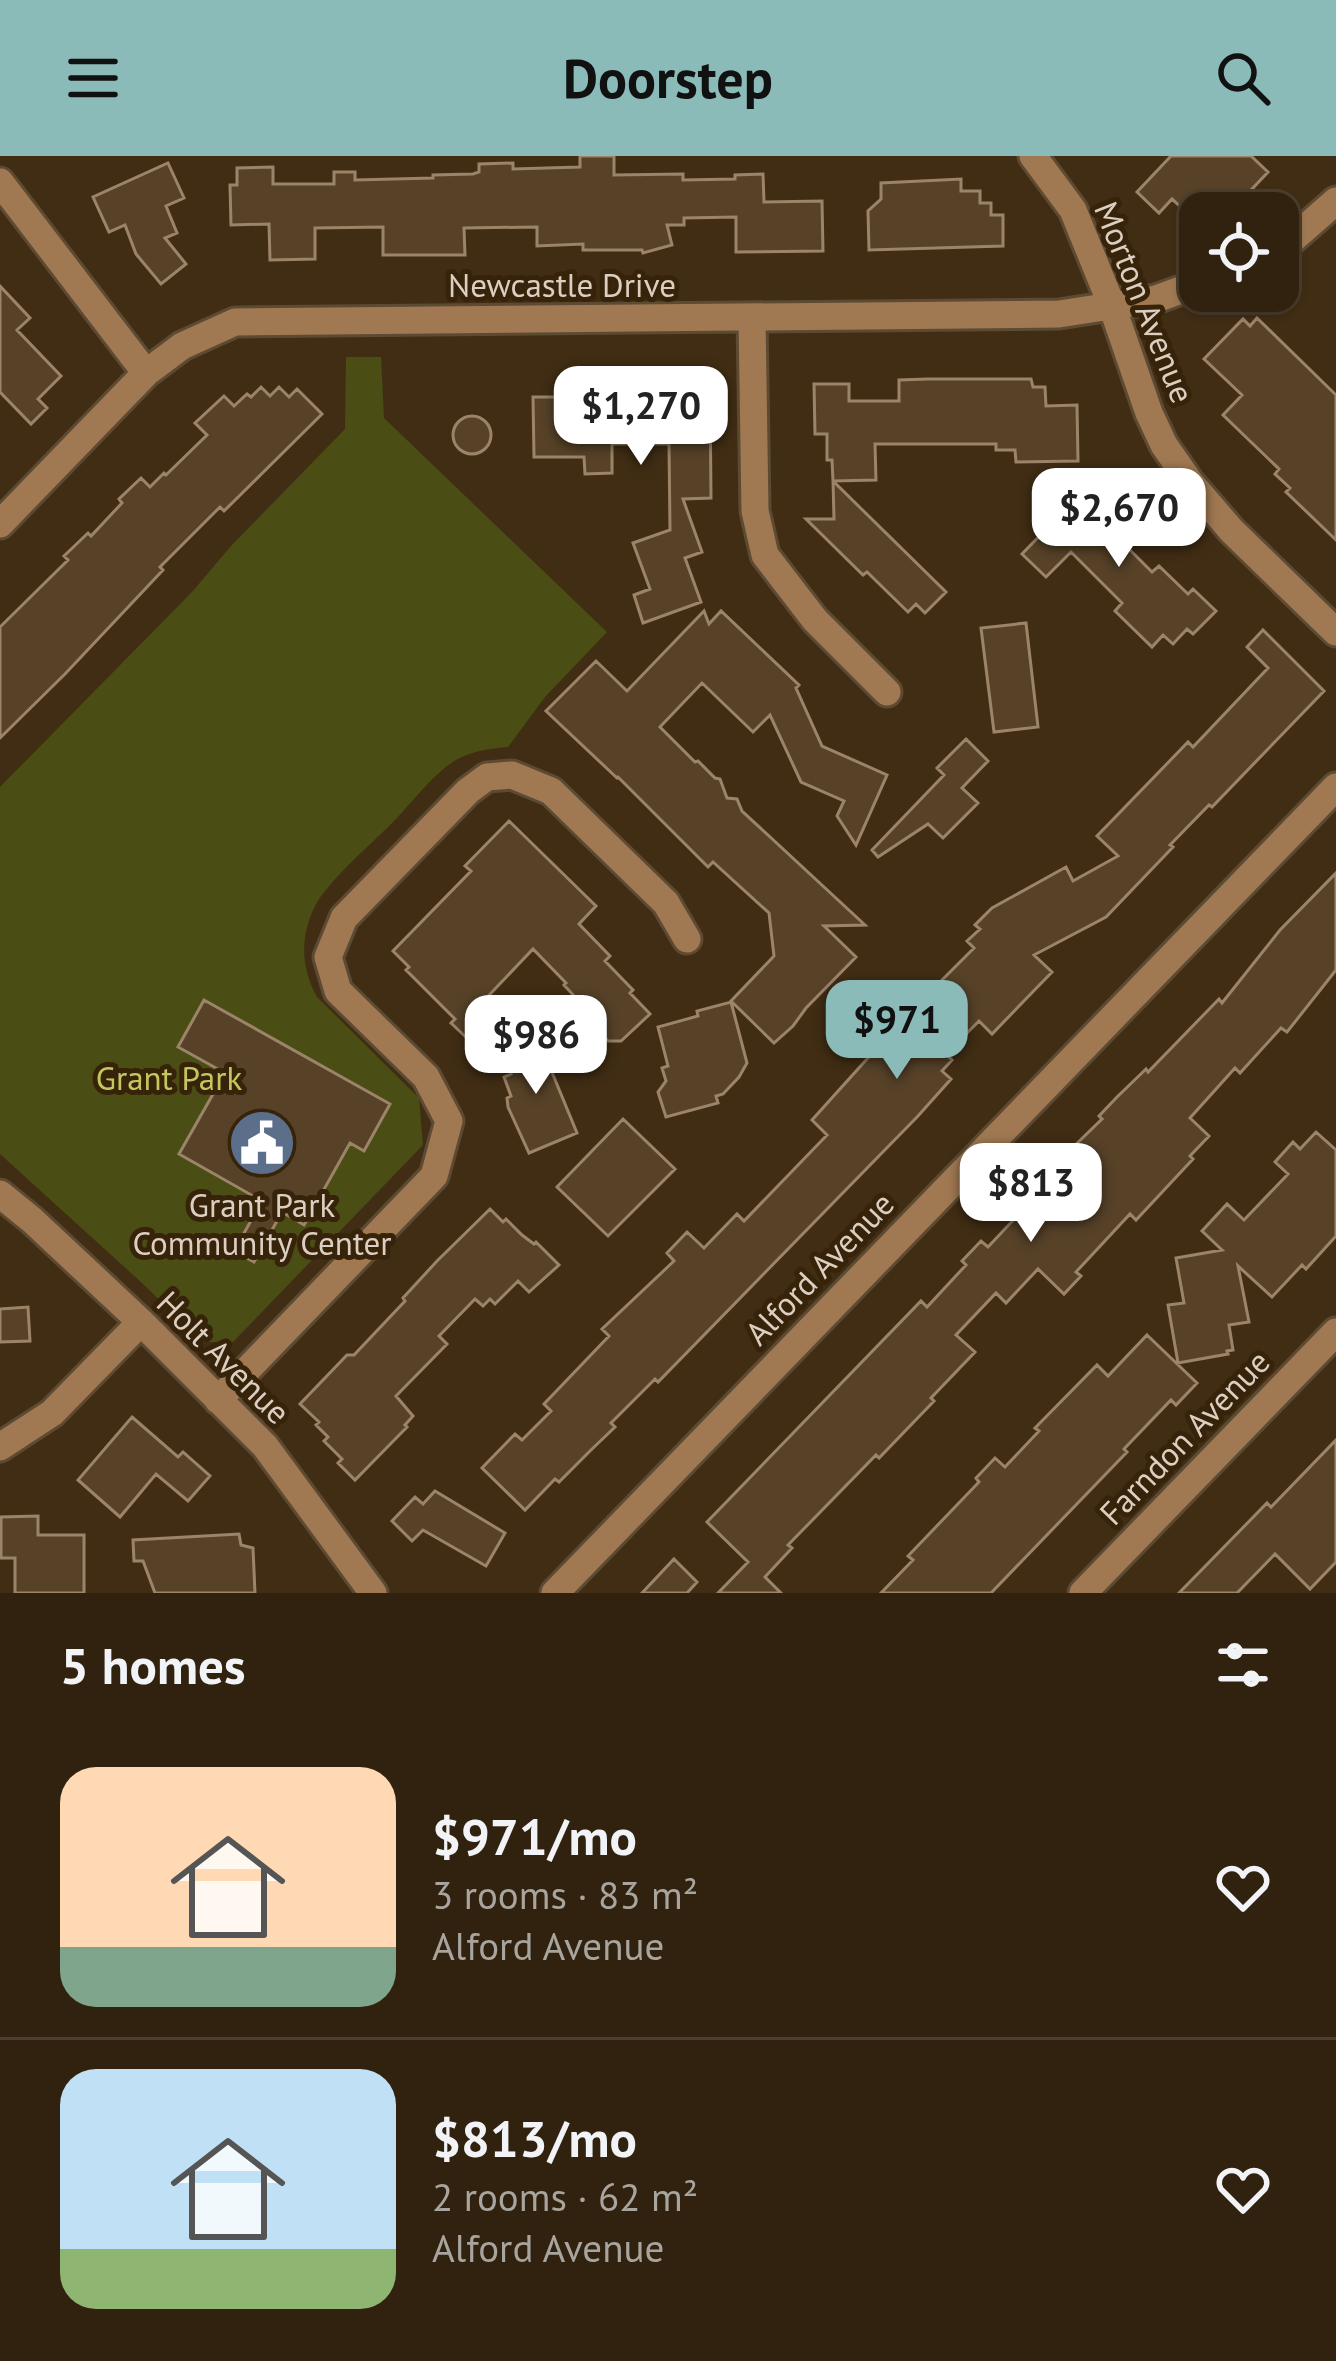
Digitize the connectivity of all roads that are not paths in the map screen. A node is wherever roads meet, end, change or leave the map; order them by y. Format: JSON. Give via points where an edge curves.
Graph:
{"nodes":[{"id":1,"x":1033,"y":156,"type":"edge"},
{"id":2,"x":0,"y":182,"type":"edge"},
{"id":3,"x":1336,"y":201,"type":"edge"},
{"id":4,"x":1299,"y":234,"type":"edge"},
{"id":5,"x":1179,"y":290,"type":"edge"},
{"id":6,"x":1112,"y":306,"type":"junction"},
{"id":7,"x":752,"y":318,"type":"junction"},
{"id":8,"x":146,"y":373,"type":"junction"},
{"id":9,"x":0,"y":524,"type":"edge"},
{"id":10,"x":1336,"y":632,"type":"edge"},
{"id":11,"x":887,"y":692,"type":"dead end"},
{"id":12,"x":1336,"y":788,"type":"edge"},
{"id":13,"x":687,"y":939,"type":"dead end"},
{"id":14,"x":0,"y":1194,"type":"edge"},
{"id":15,"x":141,"y":1322,"type":"junction"},
{"id":16,"x":1336,"y":1332,"type":"edge"},
{"id":17,"x":218,"y":1400,"type":"junction"},
{"id":18,"x":0,"y":1448,"type":"edge"},
{"id":19,"x":373,"y":1593,"type":"edge"},
{"id":20,"x":554,"y":1593,"type":"edge"},
{"id":21,"x":1083,"y":1593,"type":"edge"}],
"edges":[{"from":1,"to":6,"type":"street","name":"Morton Avenue","via":[[1073,209]]},
{"from":2,"to":8,"type":"street"},
{"from":3,"to":4,"type":"street"},
{"from":5,"to":6,"type":"street","name":"Newcastle Drive"},
{"from":6,"to":7,"type":"street","name":"Newcastle Drive","via":[[1059,314]]},
{"from":6,"to":10,"type":"street","name":"Morton Avenue","via":[[1149,413],[1177,463],[1231,530]]},
{"from":7,"to":8,"type":"street","name":"Newcastle Drive","via":[[236,322]]},
{"from":7,"to":11,"type":"street","via":[[755,511],[765,556]]},
{"from":8,"to":9,"type":"street","name":"Newcastle Drive"},
{"from":12,"to":20,"type":"street","name":"Alford Avenue"},
{"from":13,"to":17,"type":"street","via":[[666,903],[551,791],[512,775],[487,777],[468,790],[344,918],[328,957],[338,991],[426,1077],[449,1121],[434,1176]]},
{"from":14,"to":15,"type":"street","name":"Holt Avenue"},
{"from":15,"to":17,"type":"street","name":"Holt Avenue"},
{"from":15,"to":18,"type":"street","via":[[52,1413]]},
{"from":16,"to":21,"type":"street","name":"Farndon Avenue"},
{"from":17,"to":19,"type":"street","name":"Holt Avenue","via":[[265,1447]]}]}
